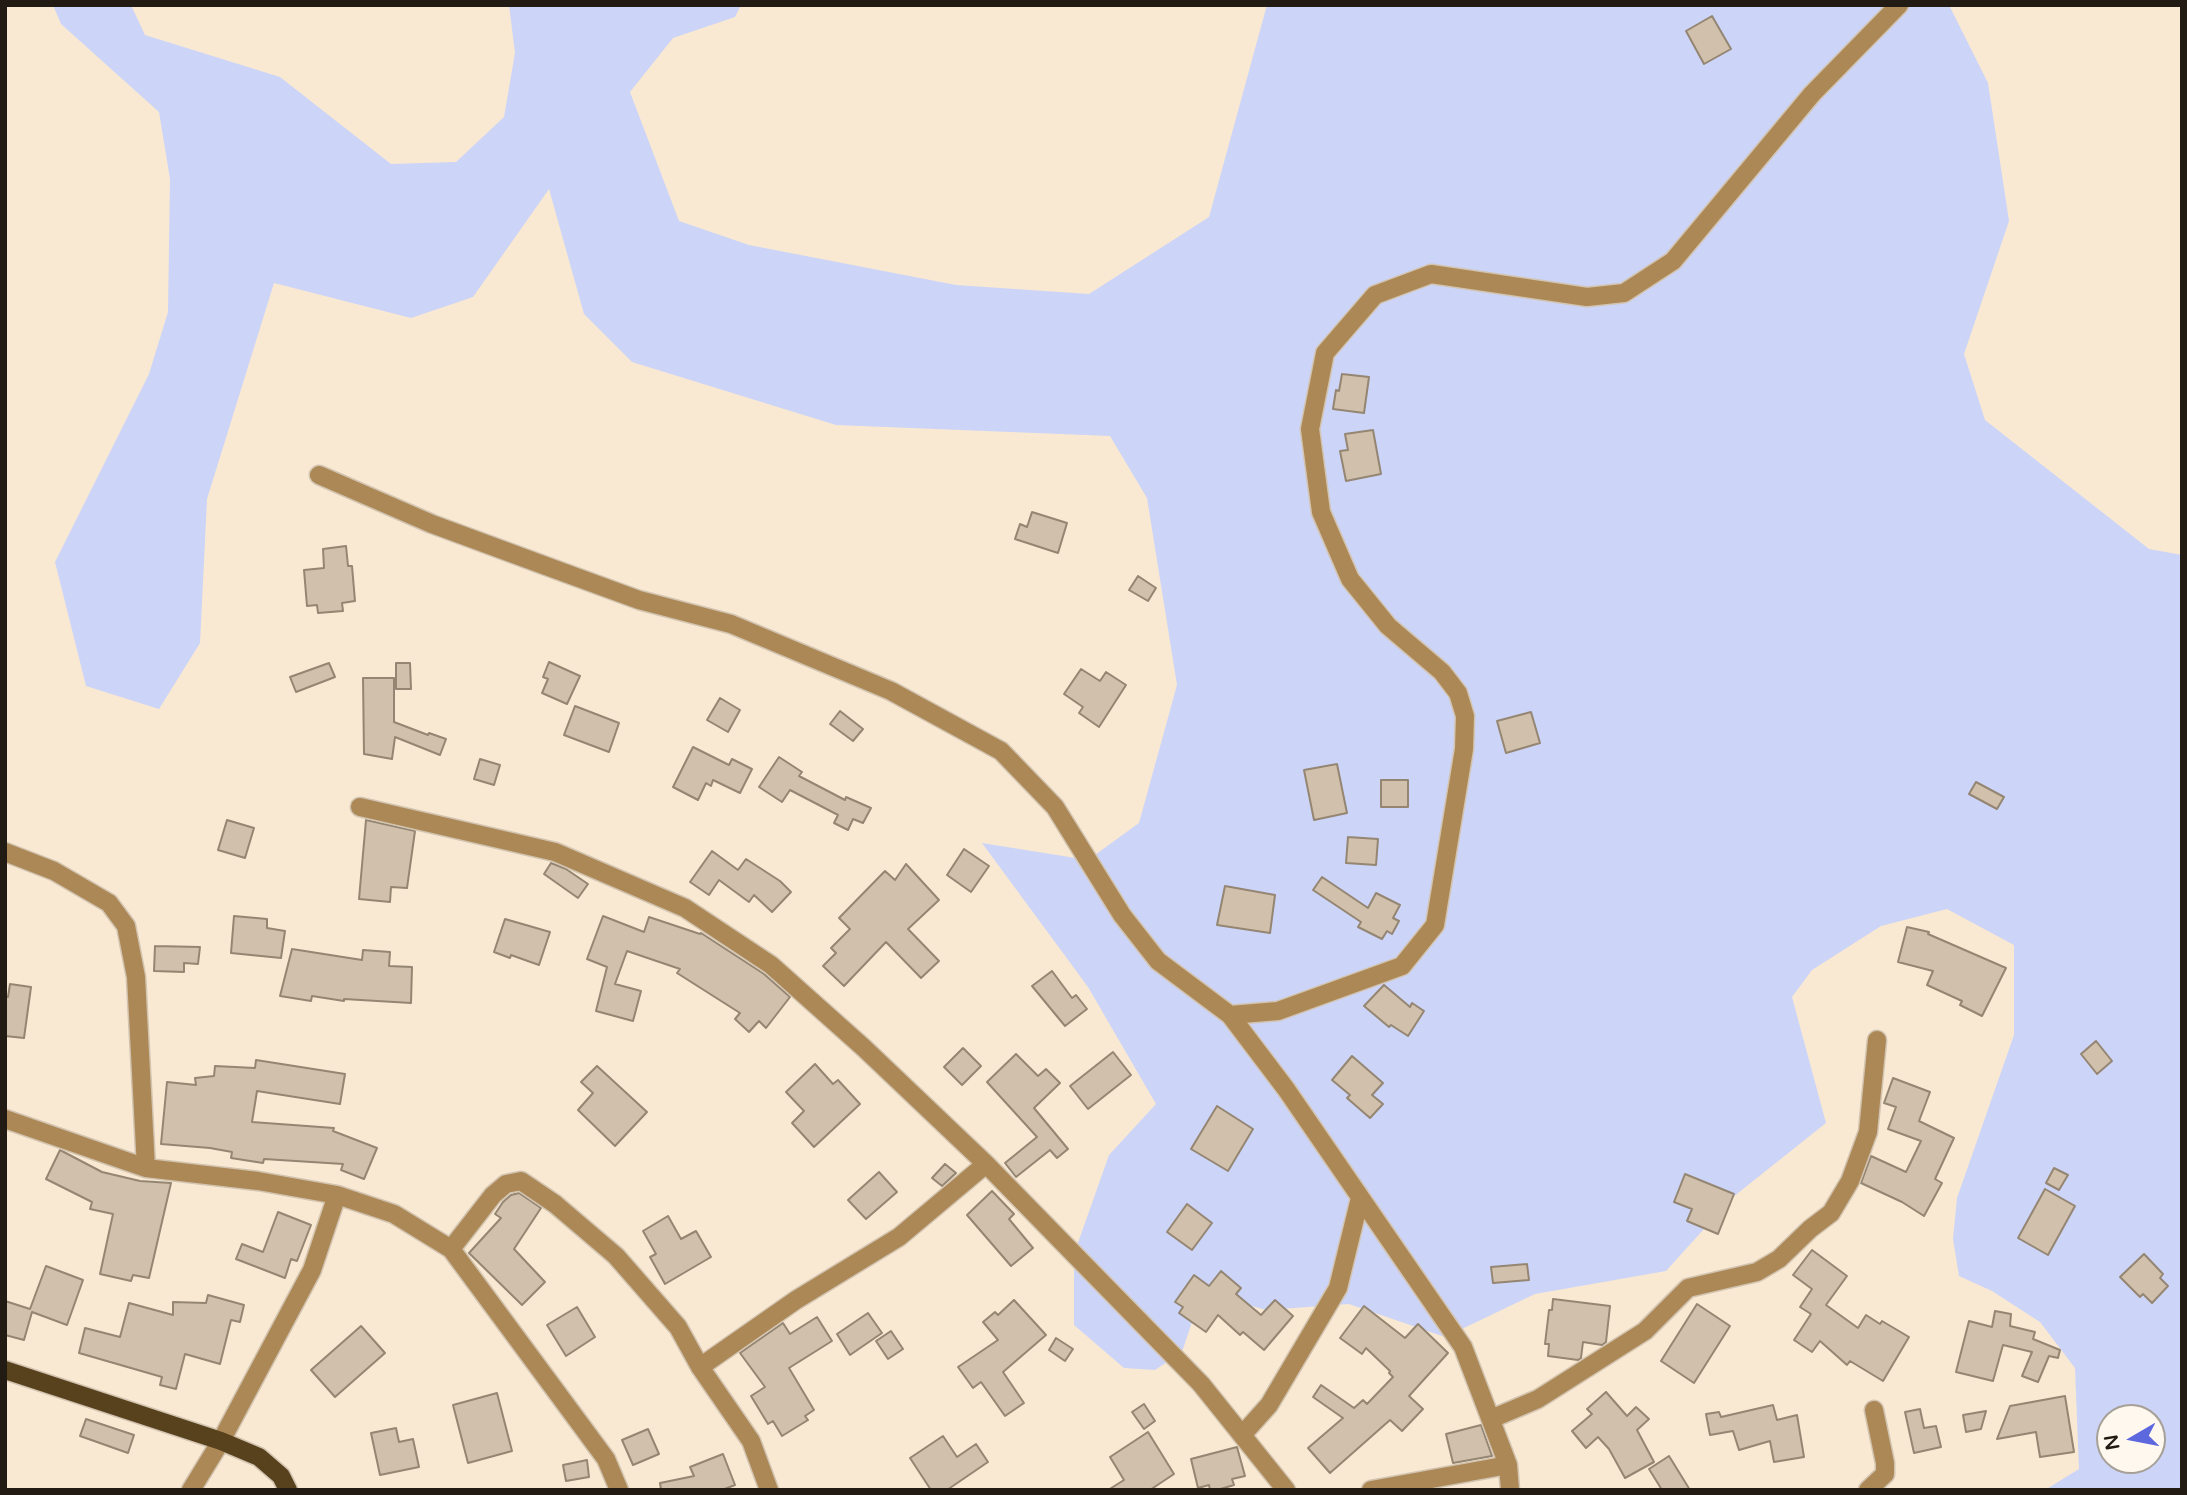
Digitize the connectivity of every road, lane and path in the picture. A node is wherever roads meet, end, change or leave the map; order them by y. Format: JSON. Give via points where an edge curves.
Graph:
{"nodes":[{"id":1,"x":1899,"y":5,"type":"edge"},
{"id":2,"x":319,"y":475,"type":"dead end"},
{"id":3,"x":360,"y":807,"type":"dead end"},
{"id":4,"x":5,"y":852,"type":"edge"},
{"id":5,"x":1230,"y":1016,"type":"junction"},
{"id":6,"x":1877,"y":1040,"type":"dead end"},
{"id":7,"x":5,"y":1119,"type":"edge"},
{"id":8,"x":986,"y":1164,"type":"junction"},
{"id":9,"x":146,"y":1168,"type":"junction"},
{"id":10,"x":337,"y":1195,"type":"junction"},
{"id":11,"x":1360,"y":1198,"type":"junction"},
{"id":12,"x":451,"y":1248,"type":"junction"},
{"id":13,"x":700,"y":1367,"type":"junction"},
{"id":14,"x":5,"y":1370,"type":"edge"},
{"id":15,"x":1874,"y":1410,"type":"dead end"},
{"id":16,"x":1491,"y":1419,"type":"junction"},
{"id":17,"x":1243,"y":1433,"type":"junction"},
{"id":18,"x":221,"y":1441,"type":"junction"},
{"id":19,"x":1508,"y":1465,"type":"junction"},
{"id":20,"x":203,"y":1471,"type":"junction"},
{"id":21,"x":191,"y":1490,"type":"edge"},
{"id":22,"x":210,"y":1490,"type":"edge"},
{"id":23,"x":288,"y":1490,"type":"edge"},
{"id":24,"x":619,"y":1490,"type":"edge"},
{"id":25,"x":769,"y":1490,"type":"edge"},
{"id":26,"x":1286,"y":1490,"type":"edge"},
{"id":27,"x":1371,"y":1490,"type":"edge"},
{"id":28,"x":1510,"y":1490,"type":"edge"},
{"id":29,"x":1868,"y":1490,"type":"edge"}],
"edges":[{"from":1,"to":5,"type":"street","via":[[1812,93],[1673,261],[1624,293],[1587,298],[1431,274],[1375,295],[1325,353],[1310,429],[1321,512],[1350,579],[1388,626],[1442,672],[1458,693],[1465,716],[1465,750],[1435,925],[1402,966],[1278,1011]]},
{"from":2,"to":5,"type":"street","via":[[432,524],[569,575],[639,600],[731,624],[891,691],[1001,751],[1055,807],[1122,915],[1158,961]]},
{"from":3,"to":8,"type":"street","via":[[555,852],[685,908],[771,965]]},
{"from":4,"to":9,"type":"street","via":[[54,871],[108,903],[126,926],[136,977]]},
{"from":5,"to":11,"type":"street"},
{"from":6,"to":16,"type":"street","via":[[1868,1132],[1850,1181],[1831,1213],[1779,1259],[1757,1272],[1688,1288],[1645,1331],[1538,1399]]},
{"from":7,"to":9,"type":"street"},
{"from":8,"to":13,"type":"street","via":[[899,1237],[796,1300]]},
{"from":8,"to":17,"type":"street"},
{"from":9,"to":10,"type":"street"},
{"from":10,"to":12,"type":"street","via":[[394,1214]]},
{"from":10,"to":18,"type":"street","via":[[312,1270]]},
{"from":11,"to":16,"type":"street","via":[[1463,1347]]},
{"from":11,"to":17,"type":"street","via":[[1338,1288],[1269,1405]]},
{"from":12,"to":13,"type":"street","via":[[493,1195],[506,1184],[521,1181],[616,1256],[678,1327]]},
{"from":12,"to":24,"type":"street","via":[[606,1459]]},
{"from":13,"to":25,"type":"street","via":[[751,1441]]},
{"from":14,"to":18,"type":"main road"},
{"from":15,"to":29,"type":"street","via":[[1885,1474]]},
{"from":16,"to":19,"type":"street"},
{"from":17,"to":26,"type":"street"},
{"from":18,"to":20,"type":"street"},
{"from":18,"to":23,"type":"main road","via":[[259,1457],[281,1476]]},
{"from":19,"to":27,"type":"street"},
{"from":19,"to":28,"type":"street"},
{"from":20,"to":21,"type":"street"},
{"from":20,"to":22,"type":"street"}]}
